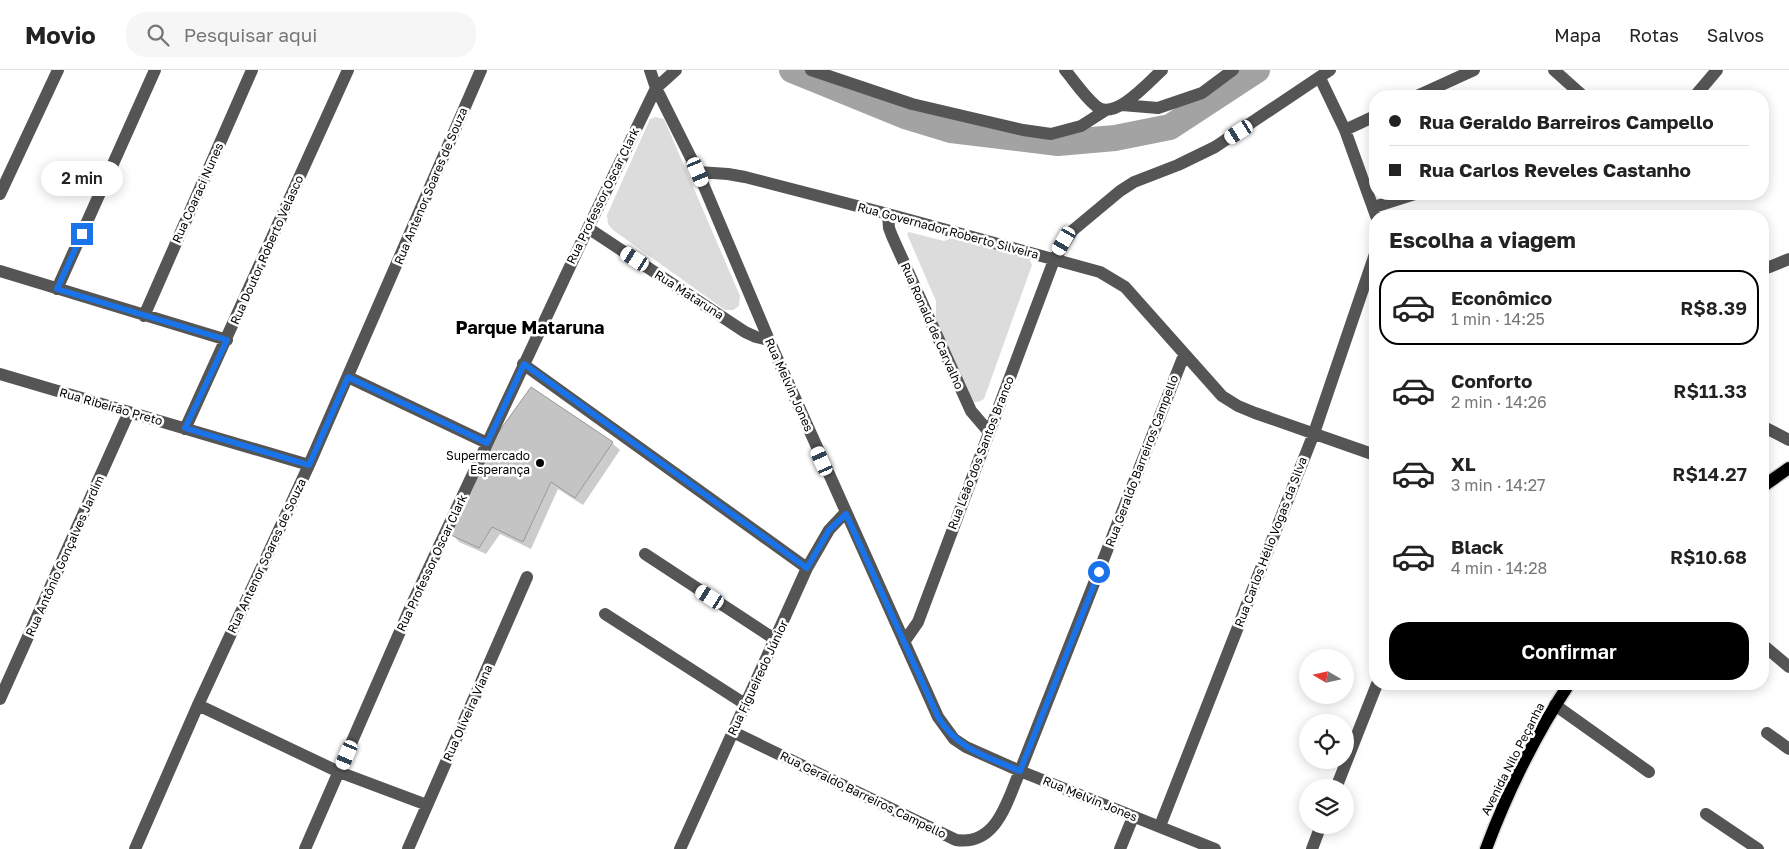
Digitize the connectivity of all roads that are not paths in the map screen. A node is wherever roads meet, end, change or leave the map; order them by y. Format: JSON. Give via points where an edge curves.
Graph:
{"nodes":[{"id":1,"x":56,"y":70,"type":"edge"},
{"id":2,"x":154,"y":70,"type":"edge"},
{"id":3,"x":252,"y":70,"type":"edge"},
{"id":4,"x":348,"y":70,"type":"edge"},
{"id":5,"x":481,"y":70,"type":"edge"},
{"id":6,"x":650,"y":70,"type":"edge"},
{"id":7,"x":676,"y":70,"type":"edge"},
{"id":8,"x":811,"y":70,"type":"edge"},
{"id":9,"x":1065,"y":70,"type":"edge"},
{"id":10,"x":1162,"y":70,"type":"edge"},
{"id":11,"x":1233,"y":70,"type":"edge"},
{"id":12,"x":1330,"y":70,"type":"edge"},
{"id":13,"x":1474,"y":70,"type":"edge"},
{"id":14,"x":1554,"y":70,"type":"edge"},
{"id":15,"x":1718,"y":70,"type":"edge"},
{"id":16,"x":1320,"y":78,"type":"junction"},
{"id":17,"x":656,"y":88,"type":"junction"},
{"id":18,"x":1431,"y":90,"type":"edge"},
{"id":19,"x":1576,"y":90,"type":"edge"},
{"id":20,"x":1700,"y":90,"type":"edge"},
{"id":21,"x":1122,"y":105,"type":"junction"},
{"id":22,"x":1106,"y":110,"type":"junction"},
{"id":23,"x":1369,"y":119,"type":"edge"},
{"id":24,"x":1345,"y":130,"type":"junction"},
{"id":25,"x":698,"y":172,"type":"junction"},
{"id":26,"x":0,"y":194,"type":"edge"},
{"id":27,"x":1369,"y":195,"type":"edge"},
{"id":28,"x":1400,"y":200,"type":"edge"},
{"id":29,"x":1377,"y":210,"type":"edge"},
{"id":30,"x":888,"y":214,"type":"junction"},
{"id":31,"x":588,"y":228,"type":"junction"},
{"id":32,"x":1789,"y":259,"type":"edge"},
{"id":33,"x":1054,"y":260,"type":"junction"},
{"id":34,"x":1769,"y":267,"type":"edge"},
{"id":35,"x":0,"y":271,"type":"edge"},
{"id":36,"x":1369,"y":272,"type":"edge"},
{"id":37,"x":57,"y":289,"type":"junction"},
{"id":38,"x":144,"y":316,"type":"junction"},
{"id":39,"x":227,"y":340,"type":"junction"},
{"id":40,"x":769,"y":340,"type":"junction"},
{"id":41,"x":1184,"y":354,"type":"junction"},
{"id":42,"x":524,"y":364,"type":"junction"},
{"id":43,"x":0,"y":374,"type":"edge"},
{"id":44,"x":348,"y":377,"type":"junction"},
{"id":45,"x":129,"y":412,"type":"junction"},
{"id":46,"x":185,"y":428,"type":"junction"},
{"id":47,"x":1769,"y":430,"type":"edge"},
{"id":48,"x":989,"y":432,"type":"junction"},
{"id":49,"x":1314,"y":433,"type":"junction"},
{"id":50,"x":1789,"y":440,"type":"edge"},
{"id":51,"x":487,"y":443,"type":"junction"},
{"id":52,"x":1369,"y":453,"type":"edge"},
{"id":53,"x":309,"y":465,"type":"junction"},
{"id":54,"x":1789,"y":468,"type":"edge"},
{"id":55,"x":1769,"y":482,"type":"edge"},
{"id":56,"x":846,"y":514,"type":"junction"},
{"id":57,"x":645,"y":554,"type":"dead end"},
{"id":58,"x":807,"y":568,"type":"junction"},
{"id":59,"x":527,"y":577,"type":"dead end"},
{"id":60,"x":604,"y":614,"type":"dead end"},
{"id":61,"x":776,"y":640,"type":"junction"},
{"id":62,"x":904,"y":642,"type":"junction"},
{"id":63,"x":1769,"y":650,"type":"edge"},
{"id":64,"x":1789,"y":667,"type":"edge"},
{"id":65,"x":1375,"y":690,"type":"edge"},
{"id":66,"x":1565,"y":690,"type":"edge"},
{"id":67,"x":0,"y":699,"type":"edge"},
{"id":68,"x":745,"y":704,"type":"junction"},
{"id":69,"x":198,"y":705,"type":"junction"},
{"id":70,"x":1555,"y":705,"type":"junction"},
{"id":71,"x":733,"y":732,"type":"junction"},
{"id":72,"x":1767,"y":733,"type":"dead end"},
{"id":73,"x":1789,"y":749,"type":"edge"},
{"id":74,"x":1020,"y":771,"type":"junction"},
{"id":75,"x":339,"y":772,"type":"junction"},
{"id":76,"x":1649,"y":772,"type":"dead end"},
{"id":77,"x":1340,"y":779,"type":"edge"},
{"id":78,"x":427,"y":805,"type":"junction"},
{"id":79,"x":1706,"y":814,"type":"dead end"},
{"id":80,"x":1133,"y":817,"type":"junction"},
{"id":81,"x":1160,"y":826,"type":"junction"},
{"id":82,"x":1318,"y":834,"type":"edge"},
{"id":83,"x":135,"y":849,"type":"edge"},
{"id":84,"x":305,"y":849,"type":"edge"},
{"id":85,"x":408,"y":849,"type":"edge"},
{"id":86,"x":680,"y":849,"type":"edge"},
{"id":87,"x":1120,"y":849,"type":"edge"},
{"id":88,"x":1215,"y":849,"type":"edge"},
{"id":89,"x":1312,"y":849,"type":"edge"},
{"id":90,"x":1486,"y":849,"type":"edge"},
{"id":91,"x":1758,"y":849,"type":"edge"}],
"edges":[{"from":1,"to":26,"type":"street"},
{"from":2,"to":37,"type":"street"},
{"from":3,"to":38,"type":"street","name":"Rua Coaraci Nunes"},
{"from":4,"to":39,"type":"street","name":"Rua Doutor Roberto Velasco"},
{"from":5,"to":44,"type":"street","name":"Rua Antenor Soares de Souza"},
{"from":6,"to":17,"type":"street","name":"Rua Melvin Jones"},
{"from":7,"to":17,"type":"street","name":"Rua Professor Oscar Clark"},
{"from":8,"to":22,"type":"street","via":[[912,104],[1051,134],[1081,126]]},
{"from":9,"to":22,"type":"street","via":[[1096,106]]},
{"from":10,"to":21,"type":"street"},
{"from":11,"to":21,"type":"street","via":[[1202,93],[1158,108]]},
{"from":12,"to":16,"type":"street","name":"Rua Leão dos Santos Branco"},
{"from":13,"to":18,"type":"street"},
{"from":14,"to":19,"type":"street"},
{"from":15,"to":20,"type":"street"},
{"from":16,"to":24,"type":"street"},
{"from":16,"to":33,"type":"street","name":"Rua Leão dos Santos Branco","via":[[1215,147],[1120,190],[1072,230]]},
{"from":17,"to":25,"type":"street","name":"Rua Melvin Jones"},
{"from":17,"to":31,"type":"street","name":"Rua Professor Oscar Clark"},
{"from":21,"to":22,"type":"street"},
{"from":23,"to":24,"type":"street"},
{"from":24,"to":27,"type":"street"},
{"from":25,"to":30,"type":"street","name":"Rua Governador Roberto Silveira","via":[[745,177]]},
{"from":25,"to":40,"type":"street","name":"Rua Melvin Jones"},
{"from":28,"to":29,"type":"street"},
{"from":30,"to":33,"type":"street","name":"Rua Governador Roberto Silveira"},
{"from":30,"to":48,"type":"street","name":"Rua Ronald de Carvalho","via":[[892,236],[971,412]]},
{"from":31,"to":40,"type":"street","name":"Rua Mataruna","via":[[745,332]]},
{"from":31,"to":42,"type":"street","name":"Rua Professor Oscar Clark"},
{"from":32,"to":34,"type":"street"},
{"from":33,"to":41,"type":"street","name":"Rua Governador Roberto Silveira","via":[[1100,272],[1125,287]]},
{"from":33,"to":48,"type":"street","name":"Rua Leão dos Santos Branco"},
{"from":35,"to":37,"type":"street"},
{"from":36,"to":49,"type":"street","name":"Rua Carlos Hélio Vogas da Silva"},
{"from":37,"to":38,"type":"street"},
{"from":38,"to":39,"type":"street"},
{"from":39,"to":46,"type":"street","name":"Rua Doutor Roberto Velasco"},
{"from":40,"to":56,"type":"street","name":"Rua Melvin Jones"},
{"from":41,"to":49,"type":"street","name":"Rua Governador Roberto Silveira","via":[[1222,396],[1238,406]]},
{"from":41,"to":74,"type":"street","name":"Rua Geraldo Barreiros Campello"},
{"from":42,"to":51,"type":"street","name":"Rua Professor Oscar Clark"},
{"from":42,"to":58,"type":"street"},
{"from":43,"to":45,"type":"street","name":"Rua Ribeirão Preto"},
{"from":44,"to":51,"type":"street"},
{"from":44,"to":53,"type":"street","name":"Rua Antenor Soares de Souza"},
{"from":45,"to":46,"type":"street","name":"Rua Ribeirão Preto"},
{"from":45,"to":67,"type":"street","name":"Rua Antônio Gonçalves Jardim"},
{"from":46,"to":53,"type":"street","name":"Rua Ribeirão Preto"},
{"from":47,"to":50,"type":"street"},
{"from":48,"to":62,"type":"street","name":"Rua Leão dos Santos Branco","via":[[918,622]]},
{"from":49,"to":52,"type":"street","name":"Rua Governador Roberto Silveira"},
{"from":49,"to":81,"type":"street","name":"Rua Carlos Hélio Vogas da Silva"},
{"from":51,"to":75,"type":"street","name":"Rua Professor Oscar Clark"},
{"from":53,"to":69,"type":"street","name":"Rua Antenor Soares de Souza"},
{"from":54,"to":55,"type":"main road"},
{"from":56,"to":58,"type":"street","name":"Rua Figueiredo Júnior","via":[[829,530]]},
{"from":56,"to":62,"type":"street","name":"Rua Melvin Jones"},
{"from":57,"to":61,"type":"street"},
{"from":58,"to":61,"type":"street","name":"Rua Figueiredo Júnior"},
{"from":59,"to":78,"type":"street","name":"Rua Oliveira Viana"},
{"from":60,"to":68,"type":"street"},
{"from":61,"to":68,"type":"street","name":"Rua Figueiredo Júnior"},
{"from":62,"to":74,"type":"street","name":"Rua Melvin Jones","via":[[938,717],[954,739]]},
{"from":63,"to":64,"type":"street"},
{"from":65,"to":77,"type":"street"},
{"from":66,"to":70,"type":"main road","name":"Avenida Nilo Peçanha"},
{"from":68,"to":71,"type":"street","name":"Rua Figueiredo Júnior"},
{"from":69,"to":75,"type":"street"},
{"from":69,"to":83,"type":"street","name":"Rua Antenor Soares de Souza"},
{"from":70,"to":76,"type":"street"},
{"from":70,"to":90,"type":"main road","name":"Avenida Nilo Peçanha","via":[[1501,808]]},
{"from":71,"to":74,"type":"street","name":"Rua Geraldo Barreiros Campello","via":[[956,840],[967,842],[988,832],[998,820]]},
{"from":71,"to":86,"type":"street","name":"Rua Figueiredo Júnior"},
{"from":72,"to":73,"type":"street"},
{"from":74,"to":80,"type":"street","name":"Rua Melvin Jones"},
{"from":75,"to":78,"type":"street"},
{"from":75,"to":84,"type":"street","name":"Rua Professor Oscar Clark"},
{"from":78,"to":85,"type":"street","name":"Rua Oliveira Viana"},
{"from":79,"to":91,"type":"street"},
{"from":80,"to":81,"type":"street","name":"Rua Melvin Jones"},
{"from":80,"to":87,"type":"street"},
{"from":81,"to":88,"type":"street","name":"Rua Melvin Jones"},
{"from":82,"to":89,"type":"street"}]}
